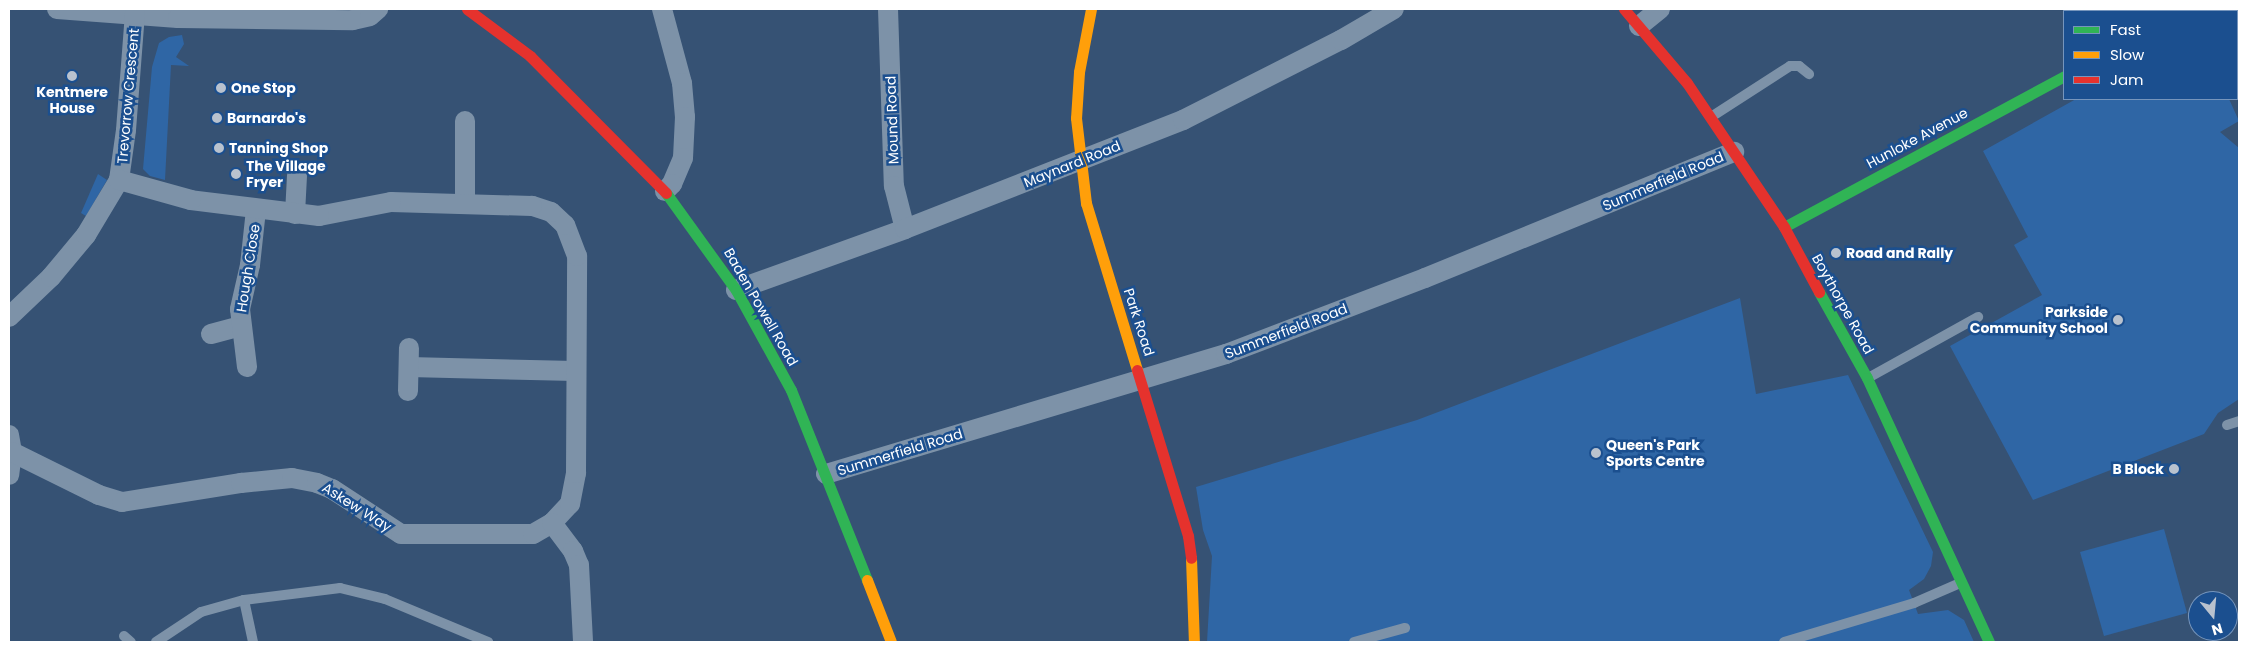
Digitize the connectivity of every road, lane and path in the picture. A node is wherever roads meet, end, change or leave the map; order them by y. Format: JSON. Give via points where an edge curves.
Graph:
{"nodes":[{"id":1,"x":57,"y":9,"type":"edge"},
{"id":2,"x":378,"y":9,"type":"edge"},
{"id":3,"x":662,"y":9,"type":"edge"},
{"id":4,"x":888,"y":9,"type":"edge"},
{"id":5,"x":1091,"y":9,"type":"edge"},
{"id":6,"x":1394,"y":9,"type":"edge"},
{"id":7,"x":1624,"y":9,"type":"edge"},
{"id":8,"x":1660,"y":9,"type":"edge"},
{"id":9,"x":476,"y":11,"type":"edge"},
{"id":10,"x":135,"y":14,"type":"junction"},
{"id":11,"x":1639,"y":26,"type":"junction"},
{"id":12,"x":1809,"y":74,"type":"dead end"},
{"id":13,"x":2063,"y":77,"type":"edge"},
{"id":14,"x":1711,"y":118,"type":"junction"},
{"id":15,"x":465,"y":121,"type":"dead end"},
{"id":16,"x":1734,"y":152,"type":"junction"},
{"id":17,"x":1081,"y":161,"type":"junction"},
{"id":18,"x":297,"y":176,"type":"dead end"},
{"id":19,"x":119,"y":180,"type":"junction"},
{"id":20,"x":665,"y":191,"type":"junction"},
{"id":21,"x":465,"y":203,"type":"junction"},
{"id":22,"x":256,"y":210,"type":"junction"},
{"id":23,"x":295,"y":214,"type":"junction"},
{"id":24,"x":1784,"y":227,"type":"junction"},
{"id":25,"x":905,"y":229,"type":"junction"},
{"id":26,"x":736,"y":290,"type":"junction"},
{"id":27,"x":9,"y":317,"type":"edge"},
{"id":28,"x":1978,"y":317,"type":"dead end"},
{"id":29,"x":240,"y":326,"type":"junction"},
{"id":30,"x":211,"y":334,"type":"dead end"},
{"id":31,"x":247,"y":367,"type":"dead end"},
{"id":32,"x":575,"y":371,"type":"junction"},
{"id":33,"x":1868,"y":378,"type":"junction"},
{"id":34,"x":1141,"y":379,"type":"junction"},
{"id":35,"x":408,"y":391,"type":"dead end"},
{"id":36,"x":2239,"y":421,"type":"edge"},
{"id":37,"x":2227,"y":425,"type":"dead end"},
{"id":38,"x":10,"y":444,"type":"edge"},
{"id":39,"x":826,"y":474,"type":"junction"},
{"id":40,"x":9,"y":475,"type":"edge"},
{"id":41,"x":552,"y":524,"type":"junction"},
{"id":42,"x":1961,"y":582,"type":"junction"},
{"id":43,"x":371,"y":595,"type":"junction"},
{"id":44,"x":244,"y":600,"type":"junction"},
{"id":45,"x":369,"y":606,"type":"dead end"},
{"id":46,"x":1405,"y":628,"type":"dead end"},
{"id":47,"x":156,"y":642,"type":"edge"},
{"id":48,"x":253,"y":642,"type":"edge"},
{"id":49,"x":488,"y":642,"type":"edge"},
{"id":50,"x":583,"y":642,"type":"edge"},
{"id":51,"x":891,"y":642,"type":"edge"},
{"id":52,"x":1194,"y":642,"type":"edge"},
{"id":53,"x":1354,"y":642,"type":"edge"},
{"id":54,"x":1784,"y":642,"type":"edge"},
{"id":55,"x":1989,"y":642,"type":"edge"}],
"edges":[{"from":1,"to":10,"type":"street"},
{"from":2,"to":10,"type":"street","via":[[370,16],[354,20],[178,18]]},
{"from":3,"to":20,"type":"street","via":[[682,82],[685,117],[683,158],[672,184]]},
{"from":4,"to":25,"type":"street","name":"Mound Road","via":[[894,186]]},
{"from":5,"to":17,"type":"street","name":"Park Road","via":[[1079,72],[1076,118]]},
{"from":6,"to":17,"type":"street","name":"Maynard Road","via":[[1341,40],[1183,120]]},
{"from":7,"to":11,"type":"street","name":"Boythorpe Road"},
{"from":8,"to":11,"type":"street"},
{"from":9,"to":20,"type":"street","name":"Baden Powell Road","via":[[596,118]]},
{"from":10,"to":19,"type":"street","name":"Trevorrow Crescent"},
{"from":11,"to":14,"type":"street","name":"Boythorpe Road","via":[[1687,83]]},
{"from":12,"to":14,"type":"lane","via":[[1799,66],[1790,66]]},
{"from":13,"to":24,"type":"street","name":"Hunloke Avenue"},
{"from":14,"to":16,"type":"street","name":"Boythorpe Road"},
{"from":15,"to":21,"type":"street"},
{"from":16,"to":24,"type":"street","name":"Boythorpe Road"},
{"from":16,"to":34,"type":"street","name":"Summerfield Road","via":[[1407,285],[1226,354]]},
{"from":17,"to":25,"type":"street","name":"Maynard Road"},
{"from":17,"to":34,"type":"street","name":"Park Road","via":[[1086,203]]},
{"from":18,"to":23,"type":"street"},
{"from":19,"to":22,"type":"street","name":"Askew Way","via":[[191,200]]},
{"from":19,"to":27,"type":"street","name":"Trevorrow Crescent","via":[[86,235],[51,277]]},
{"from":20,"to":26,"type":"street","name":"Baden Powell Road"},
{"from":21,"to":23,"type":"street","name":"Askew Way","via":[[391,202],[338,214]]},
{"from":21,"to":32,"type":"street","name":"Askew Way","via":[[532,206],[551,212],[565,225],[577,256]]},
{"from":22,"to":23,"type":"street","name":"Askew Way"},
{"from":22,"to":29,"type":"street","name":"Hough Close"},
{"from":24,"to":33,"type":"street","name":"Boythorpe Road"},
{"from":25,"to":26,"type":"street","name":"Maynard Road"},
{"from":26,"to":39,"type":"street","name":"Baden Powell Road","via":[[791,390]]},
{"from":28,"to":33,"type":"lane"},
{"from":29,"to":30,"type":"street","name":"Hough Close"},
{"from":29,"to":31,"type":"street","name":"Hough Close"},
{"from":32,"to":35,"type":"street","via":[[409,357]]},
{"from":32,"to":41,"type":"street","name":"Askew Way","via":[[576,473],[570,504]]},
{"from":33,"to":42,"type":"street","name":"Boythorpe Road"},
{"from":34,"to":39,"type":"street","name":"Summerfield Road"},
{"from":34,"to":52,"type":"street","name":"Park Road","via":[[1191,550]]},
{"from":36,"to":37,"type":"lane"},
{"from":38,"to":40,"type":"street"},
{"from":38,"to":41,"type":"street","name":"Askew Way","via":[[99,495],[122,502],[292,478],[332,489],[401,534],[533,534]]},
{"from":39,"to":51,"type":"street","name":"Baden Powell Road"},
{"from":41,"to":50,"type":"street","via":[[573,551],[579,565]]},
{"from":42,"to":54,"type":"lane","via":[[1914,603]]},
{"from":42,"to":55,"type":"street","name":"Boythorpe Road"},
{"from":43,"to":44,"type":"lane","via":[[340,588]]},
{"from":43,"to":45,"type":"lane"},
{"from":43,"to":49,"type":"lane"},
{"from":44,"to":47,"type":"lane","via":[[201,612]]},
{"from":44,"to":48,"type":"lane"},
{"from":46,"to":53,"type":"lane"}]}
